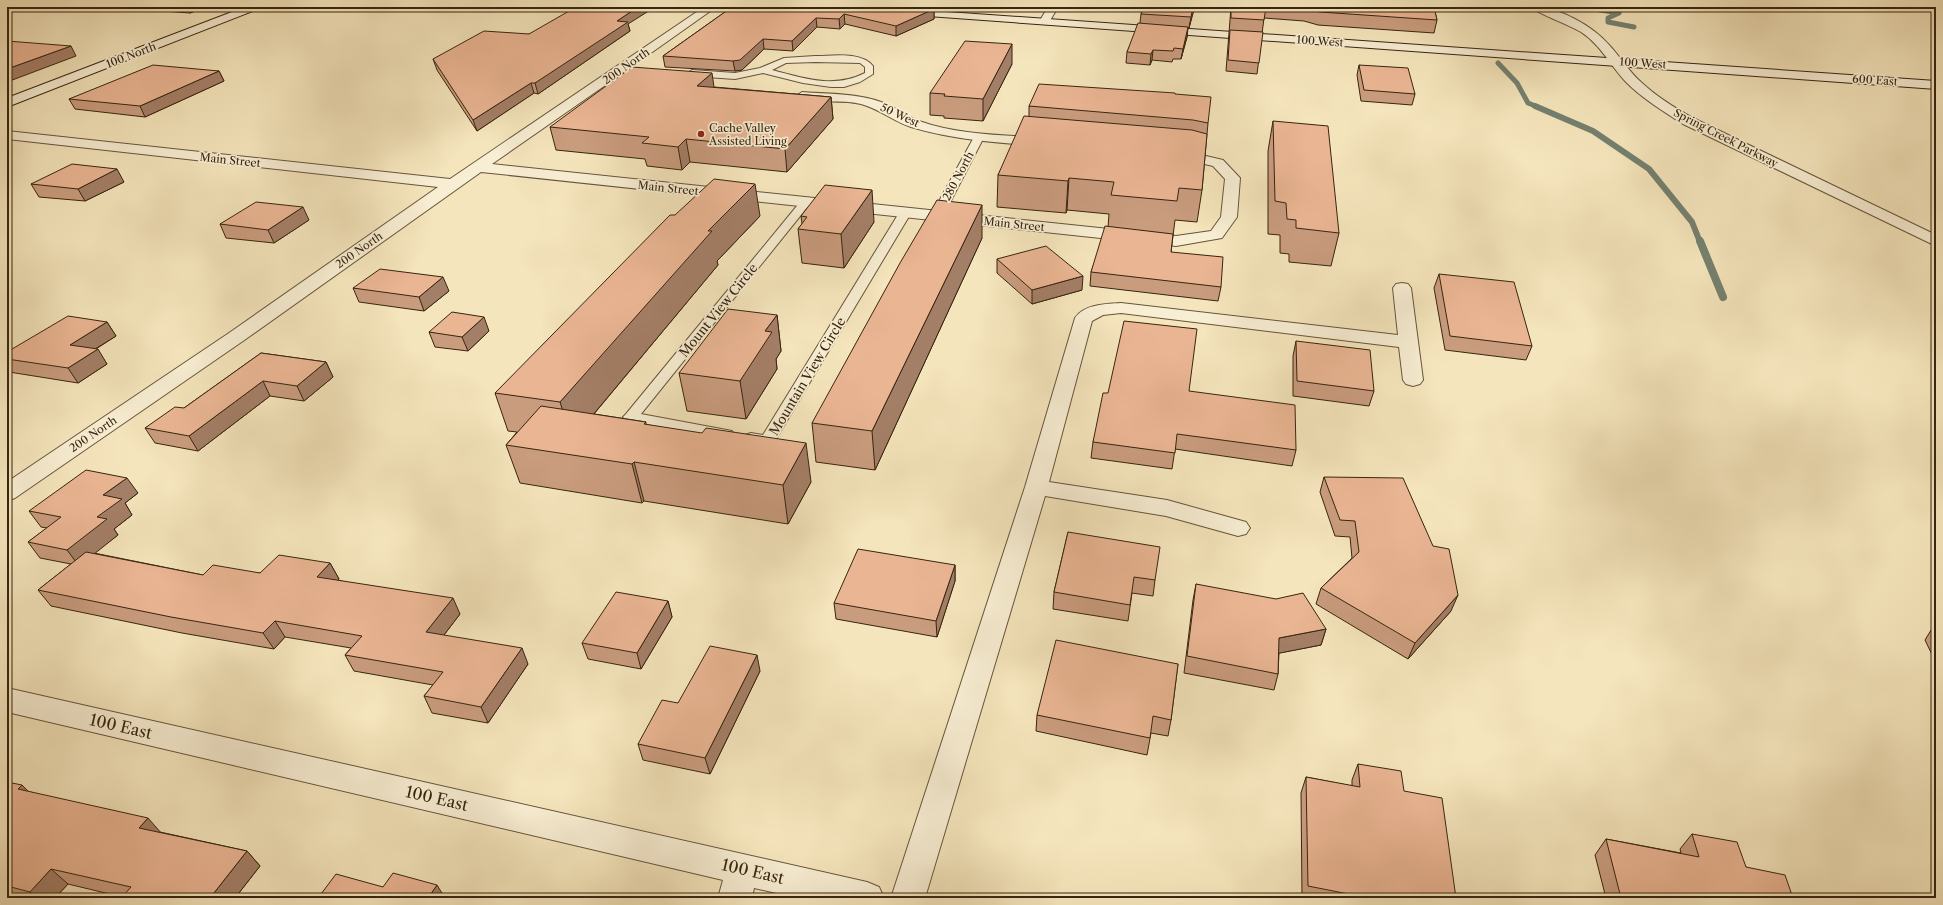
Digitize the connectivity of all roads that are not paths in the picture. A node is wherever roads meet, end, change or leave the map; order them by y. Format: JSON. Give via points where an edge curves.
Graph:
{"nodes":[{"id":1,"x":254,"y":7,"type":"edge"},
{"id":2,"x":711,"y":7,"type":"edge"},
{"id":3,"x":1053,"y":7,"type":"edge"},
{"id":4,"x":1537,"y":7,"type":"edge"},
{"id":5,"x":896,"y":12,"type":"edge"},
{"id":6,"x":1044,"y":22,"type":"junction"},
{"id":7,"x":1617,"y":61,"type":"junction"},
{"id":8,"x":622,"y":68,"type":"junction"},
{"id":9,"x":639,"y":69,"type":"edge"},
{"id":10,"x":763,"y":70,"type":"junction"},
{"id":11,"x":683,"y":72,"type":"edge"},
{"id":12,"x":1814,"y":76,"type":"joint"},
{"id":13,"x":605,"y":80,"type":"junction"},
{"id":14,"x":658,"y":84,"type":"edge"},
{"id":15,"x":1936,"y":85,"type":"edge"},
{"id":16,"x":790,"y":95,"type":"edge"},
{"id":17,"x":7,"y":104,"type":"edge"},
{"id":18,"x":7,"y":135,"type":"edge"},
{"id":19,"x":979,"y":137,"type":"junction"},
{"id":20,"x":1057,"y":144,"type":"edge"},
{"id":21,"x":1166,"y":153,"type":"edge"},
{"id":22,"x":479,"y":167,"type":"junction"},
{"id":23,"x":453,"y":184,"type":"junction"},
{"id":24,"x":805,"y":202,"type":"junction"},
{"id":25,"x":905,"y":213,"type":"junction"},
{"id":26,"x":937,"y":216,"type":"junction"},
{"id":27,"x":1936,"y":241,"type":"edge"},
{"id":28,"x":1402,"y":288,"type":"dead end"},
{"id":29,"x":1408,"y":342,"type":"junction"},
{"id":30,"x":1413,"y":380,"type":"dead end"},
{"id":31,"x":631,"y":417,"type":"joint"},
{"id":32,"x":1036,"y":486,"type":"junction"},
{"id":33,"x":7,"y":493,"type":"edge"},
{"id":34,"x":1238,"y":528,"type":"dead end"},
{"id":35,"x":7,"y":700,"type":"edge"},
{"id":36,"x":739,"y":883,"type":"edge"},
{"id":37,"x":867,"y":898,"type":"edge"},
{"id":38,"x":908,"y":898,"type":"edge"}],
"edges":[{"from":1,"to":17,"type":"street","name":"100 North"},
{"from":2,"to":8,"type":"street","name":"200 North"},
{"from":3,"to":6,"type":"street"},
{"from":4,"to":7,"type":"street","name":"Spring Creek Parkway","via":[[1598,40]]},
{"from":5,"to":6,"type":"street","name":"100 West"},
{"from":6,"to":7,"type":"street","name":"100 West"},
{"from":7,"to":12,"type":"street","name":"100 West"},
{"from":7,"to":27,"type":"street","name":"Spring Creek Parkway","via":[[1651,98],[1688,121]]},
{"from":8,"to":9,"type":"lane"},
{"from":8,"to":13,"type":"street","name":"200 North"},
{"from":10,"to":10,"type":"lane","via":[[784,61],[815,59],[847,59],[862,61],[869,66],[868,74],[860,80],[844,83],[802,82]]},
{"from":10,"to":11,"type":"lane","via":[[735,76]]},
{"from":12,"to":15,"type":"street","name":"600 East"},
{"from":13,"to":14,"type":"street"},
{"from":13,"to":22,"type":"street","name":"200 North"},
{"from":16,"to":19,"type":"street","name":"50 West","via":[[860,100],[878,105],[914,124],[942,132]]},
{"from":18,"to":23,"type":"street","name":"Main Street"},
{"from":19,"to":20,"type":"street","name":"50 West"},
{"from":19,"to":26,"type":"lane","name":"280 North"},
{"from":21,"to":26,"type":"street","name":"Main Street","via":[[1190,154],[1218,163],[1233,178],[1229,217],[1216,235],[1176,241]]},
{"from":22,"to":23,"type":"street","name":"200 North"},
{"from":22,"to":24,"type":"street","name":"Main Street"},
{"from":23,"to":33,"type":"street","name":"200 North","via":[[230,341]]},
{"from":24,"to":25,"type":"street","name":"Main Street"},
{"from":24,"to":31,"type":"lane","name":"Mount View Circle"},
{"from":25,"to":26,"type":"street","name":"Main Street"},
{"from":25,"to":31,"type":"lane","name":"Mountain View Circle","via":[[767,441]]},
{"from":28,"to":29,"type":"street"},
{"from":29,"to":30,"type":"street"},
{"from":29,"to":32,"type":"street","via":[[1121,308],[1099,310],[1084,318]]},
{"from":32,"to":34,"type":"street","via":[[1167,508]]},
{"from":32,"to":38,"type":"street"},
{"from":35,"to":36,"type":"street","name":"100 East"},
{"from":36,"to":37,"type":"street","name":"100 East"}]}
